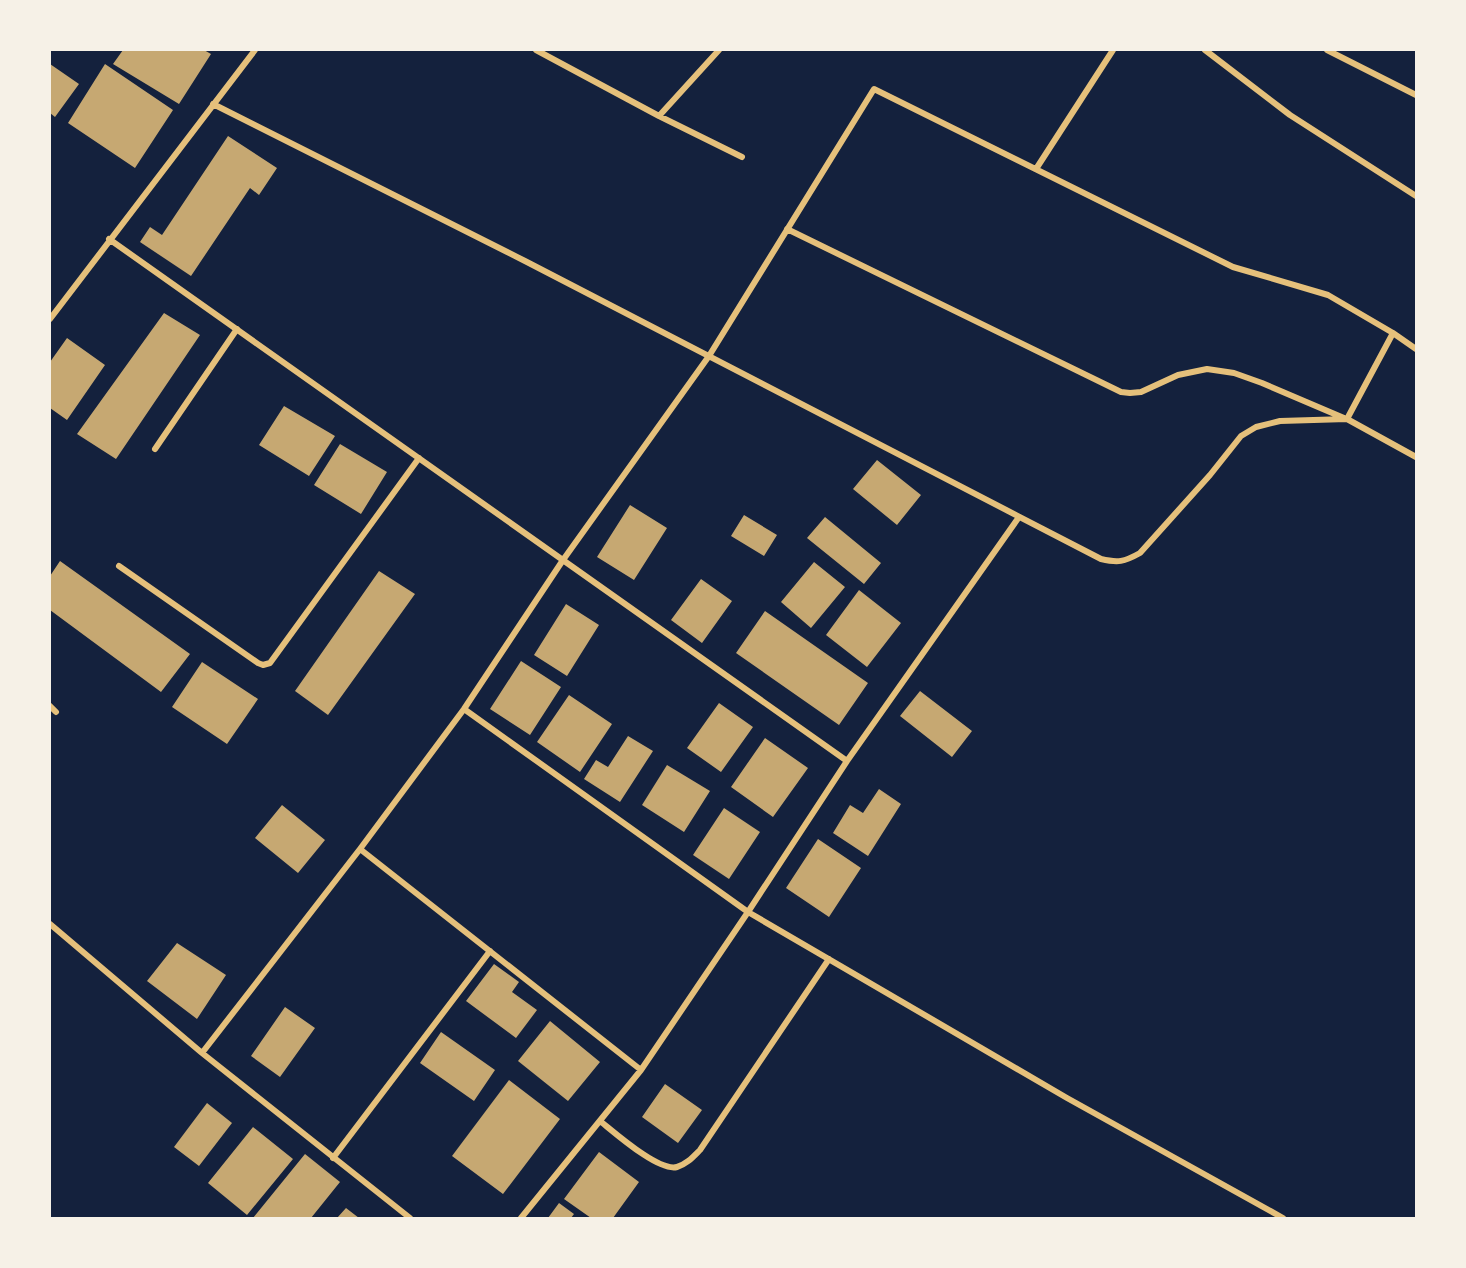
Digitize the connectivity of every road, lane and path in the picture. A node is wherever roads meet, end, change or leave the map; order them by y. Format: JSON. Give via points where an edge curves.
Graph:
{"nodes":[{"id":1,"x":255,"y":50,"type":"edge"},
{"id":2,"x":536,"y":50,"type":"edge"},
{"id":3,"x":719,"y":50,"type":"edge"},
{"id":4,"x":1113,"y":50,"type":"edge"},
{"id":5,"x":1205,"y":50,"type":"edge"},
{"id":6,"x":1328,"y":50,"type":"edge"},
{"id":7,"x":1416,"y":95,"type":"edge"},
{"id":8,"x":213,"y":104,"type":"junction"},
{"id":9,"x":659,"y":116,"type":"junction"},
{"id":10,"x":742,"y":157,"type":"dead end"},
{"id":11,"x":1036,"y":170,"type":"junction"},
{"id":12,"x":1416,"y":196,"type":"edge"},
{"id":13,"x":787,"y":229,"type":"junction"},
{"id":14,"x":109,"y":239,"type":"junction"},
{"id":15,"x":50,"y":319,"type":"edge"},
{"id":16,"x":237,"y":329,"type":"junction"},
{"id":17,"x":1393,"y":333,"type":"junction"},
{"id":18,"x":1416,"y":349,"type":"edge"},
{"id":19,"x":709,"y":356,"type":"junction"},
{"id":20,"x":1347,"y":419,"type":"junction"},
{"id":21,"x":155,"y":449,"type":"dead end"},
{"id":22,"x":1416,"y":457,"type":"edge"},
{"id":23,"x":419,"y":458,"type":"junction"},
{"id":24,"x":1019,"y":517,"type":"junction"},
{"id":25,"x":563,"y":560,"type":"junction"},
{"id":26,"x":119,"y":566,"type":"dead end"},
{"id":27,"x":50,"y":706,"type":"edge"},
{"id":28,"x":464,"y":709,"type":"junction"},
{"id":29,"x":56,"y":712,"type":"dead end"},
{"id":30,"x":847,"y":761,"type":"junction"},
{"id":31,"x":360,"y":849,"type":"junction"},
{"id":32,"x":748,"y":912,"type":"junction"},
{"id":33,"x":50,"y":924,"type":"edge"},
{"id":34,"x":490,"y":951,"type":"junction"},
{"id":35,"x":829,"y":959,"type":"junction"},
{"id":36,"x":202,"y":1053,"type":"junction"},
{"id":37,"x":641,"y":1070,"type":"junction"},
{"id":38,"x":600,"y":1121,"type":"junction"},
{"id":39,"x":333,"y":1158,"type":"junction"},
{"id":40,"x":410,"y":1218,"type":"edge"},
{"id":41,"x":521,"y":1218,"type":"edge"},
{"id":42,"x":1283,"y":1218,"type":"edge"}],
"edges":[{"from":1,"to":8,"type":"street"},
{"from":2,"to":9,"type":"street"},
{"from":3,"to":9,"type":"street"},
{"from":4,"to":11,"type":"street"},
{"from":5,"to":12,"type":"street","via":[[1290,115]]},
{"from":6,"to":7,"type":"street"},
{"from":8,"to":14,"type":"street"},
{"from":8,"to":19,"type":"street"},
{"from":9,"to":10,"type":"street"},
{"from":11,"to":13,"type":"street","via":[[874,89]]},
{"from":11,"to":17,"type":"street","via":[[1233,267],[1328,295]]},
{"from":13,"to":19,"type":"street"},
{"from":13,"to":20,"type":"street","via":[[1121,392],[1141,392],[1178,375],[1208,369],[1262,383]]},
{"from":14,"to":15,"type":"street"},
{"from":14,"to":16,"type":"street"},
{"from":16,"to":21,"type":"street"},
{"from":16,"to":23,"type":"street"},
{"from":17,"to":18,"type":"street"},
{"from":17,"to":20,"type":"street"},
{"from":19,"to":24,"type":"street"},
{"from":19,"to":25,"type":"street"},
{"from":20,"to":22,"type":"street"},
{"from":20,"to":24,"type":"street","via":[[1280,421],[1256,427],[1241,436],[1140,553],[1128,560],[1101,559]]},
{"from":23,"to":25,"type":"street"},
{"from":23,"to":26,"type":"street","via":[[270,663],[258,663]]},
{"from":24,"to":30,"type":"street"},
{"from":25,"to":28,"type":"street"},
{"from":25,"to":30,"type":"street"},
{"from":27,"to":29,"type":"street"},
{"from":28,"to":31,"type":"street"},
{"from":28,"to":32,"type":"street"},
{"from":30,"to":32,"type":"street"},
{"from":31,"to":34,"type":"street"},
{"from":31,"to":36,"type":"street"},
{"from":32,"to":35,"type":"street"},
{"from":32,"to":37,"type":"street"},
{"from":33,"to":36,"type":"street"},
{"from":34,"to":37,"type":"street"},
{"from":34,"to":39,"type":"street"},
{"from":35,"to":38,"type":"street","via":[[700,1150],[688,1162],[675,1168],[661,1165]]},
{"from":35,"to":42,"type":"street"},
{"from":36,"to":39,"type":"street"},
{"from":37,"to":38,"type":"street"},
{"from":38,"to":41,"type":"street"},
{"from":39,"to":40,"type":"street"}]}
